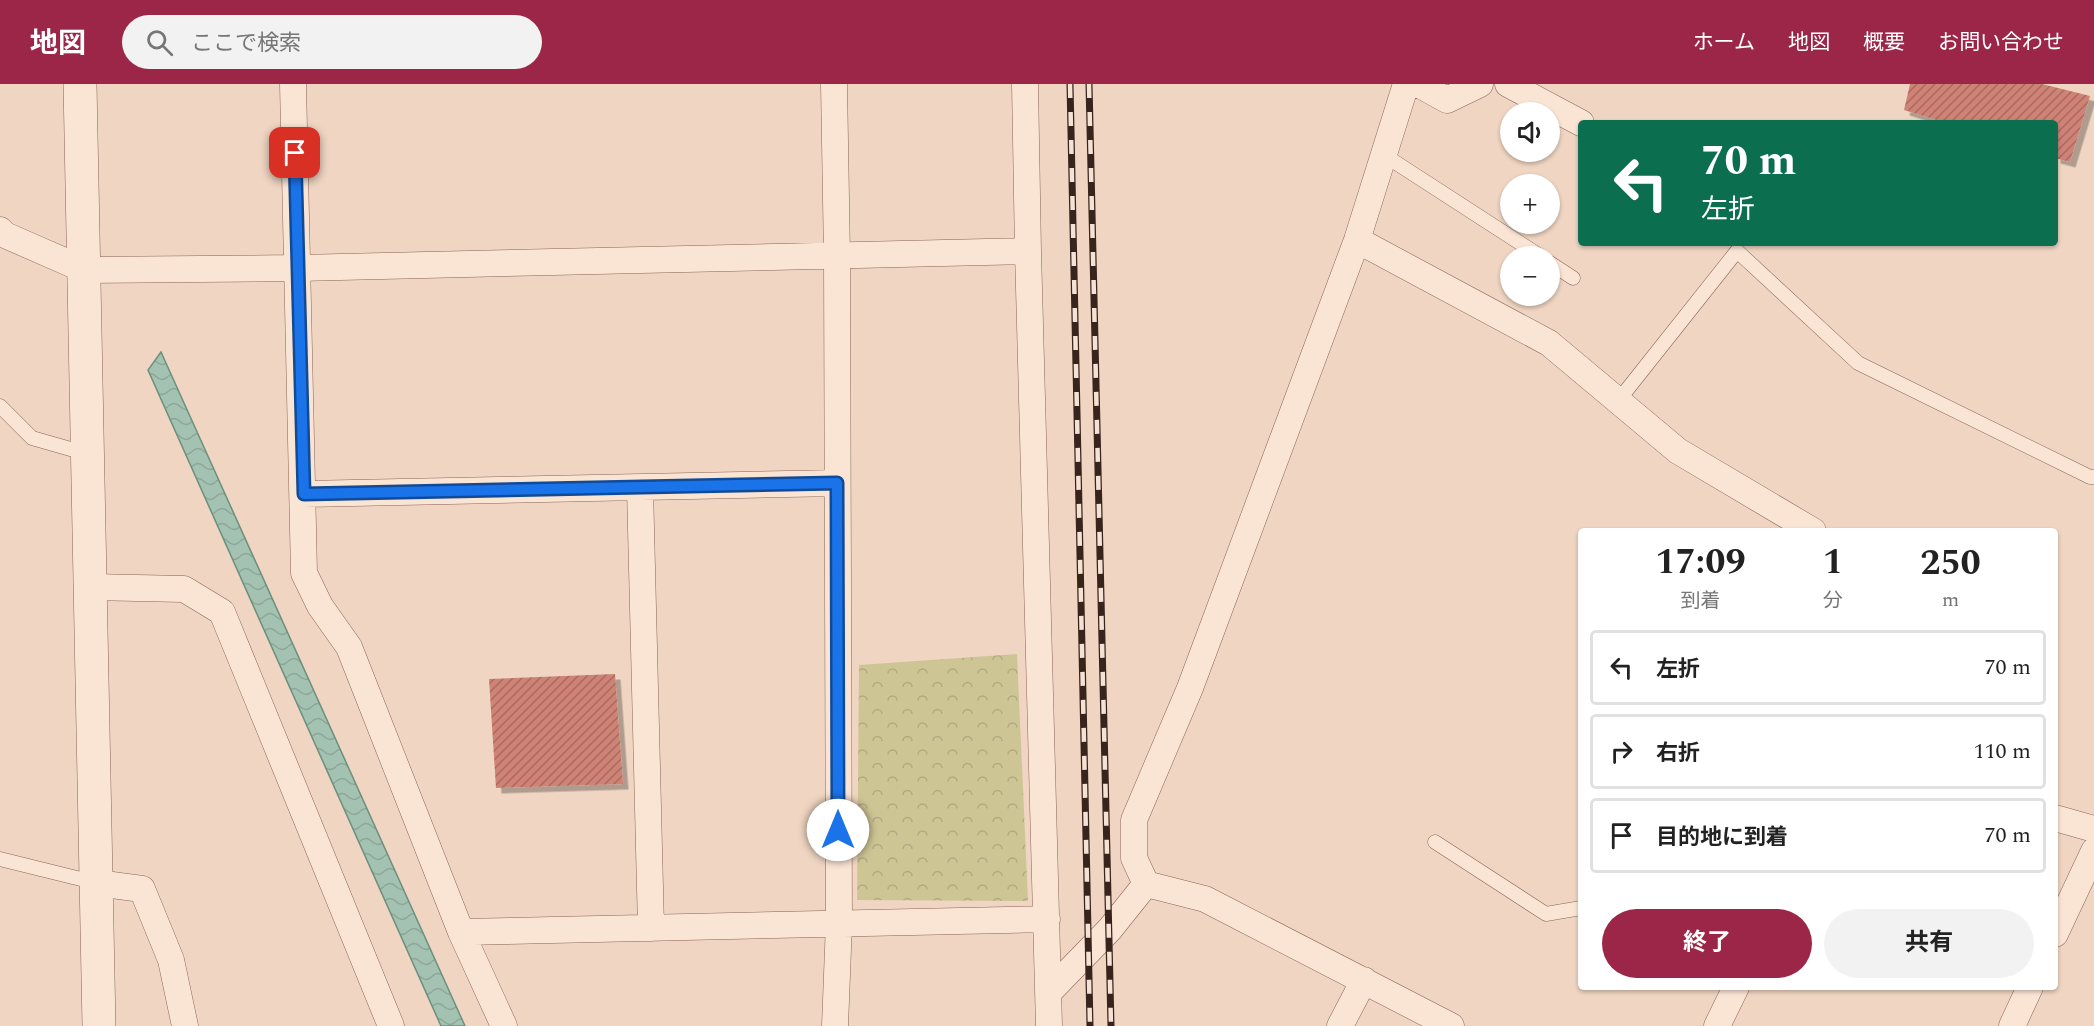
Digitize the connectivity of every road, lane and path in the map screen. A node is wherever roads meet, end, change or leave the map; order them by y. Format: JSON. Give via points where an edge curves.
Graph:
{"nodes":[{"id":1,"x":80,"y":84,"type":"edge"},
{"id":2,"x":294,"y":84,"type":"edge"},
{"id":3,"x":834,"y":84,"type":"edge"},
{"id":4,"x":1025,"y":84,"type":"edge"},
{"id":5,"x":1406,"y":84,"type":"edge"},
{"id":6,"x":1418,"y":84,"type":"edge"},
{"id":7,"x":1480,"y":84,"type":"edge"},
{"id":8,"x":1508,"y":84,"type":"edge"},
{"id":9,"x":1578,"y":121,"type":"edge"},
{"id":10,"x":1384,"y":154,"type":"junction"},
{"id":11,"x":0,"y":230,"type":"edge"},
{"id":12,"x":1357,"y":240,"type":"junction"},
{"id":13,"x":1525,"y":246,"type":"edge"},
{"id":14,"x":1028,"y":251,"type":"junction"},
{"id":15,"x":837,"y":257,"type":"junction"},
{"id":16,"x":298,"y":268,"type":"junction"},
{"id":17,"x":85,"y":270,"type":"junction"},
{"id":18,"x":1560,"y":270,"type":"edge"},
{"id":19,"x":1573,"y":278,"type":"dead end"},
{"id":20,"x":1618,"y":401,"type":"junction"},
{"id":21,"x":0,"y":406,"type":"edge"},
{"id":22,"x":88,"y":454,"type":"junction"},
{"id":23,"x":2094,"y":477,"type":"edge"},
{"id":24,"x":837,"y":483,"type":"junction"},
{"id":25,"x":640,"y":488,"type":"junction"},
{"id":26,"x":304,"y":494,"type":"junction"},
{"id":27,"x":1808,"y":528,"type":"edge"},
{"id":28,"x":90,"y":587,"type":"junction"},
{"id":29,"x":2058,"y":819,"type":"edge"},
{"id":30,"x":2094,"y":829,"type":"edge"},
{"id":31,"x":1435,"y":842,"type":"dead end"},
{"id":32,"x":2094,"y":851,"type":"edge"},
{"id":33,"x":0,"y":859,"type":"edge"},
{"id":34,"x":97,"y":883,"type":"junction"},
{"id":35,"x":1146,"y":884,"type":"junction"},
{"id":36,"x":1578,"y":909,"type":"edge"},
{"id":37,"x":1047,"y":919,"type":"junction"},
{"id":38,"x":839,"y":923,"type":"junction"},
{"id":39,"x":651,"y":928,"type":"junction"},
{"id":40,"x":2058,"y":928,"type":"edge"},
{"id":41,"x":461,"y":932,"type":"junction"},
{"id":42,"x":1364,"y":980,"type":"junction"},
{"id":43,"x":1735,"y":990,"type":"edge"},
{"id":44,"x":2029,"y":990,"type":"edge"},
{"id":45,"x":1049,"y":992,"type":"junction"},
{"id":46,"x":99,"y":1026,"type":"edge"},
{"id":47,"x":185,"y":1026,"type":"edge"},
{"id":48,"x":392,"y":1026,"type":"edge"},
{"id":49,"x":504,"y":1026,"type":"edge"},
{"id":50,"x":835,"y":1026,"type":"edge"},
{"id":51,"x":1049,"y":1026,"type":"edge"},
{"id":52,"x":1340,"y":1026,"type":"edge"},
{"id":53,"x":1451,"y":1026,"type":"edge"},
{"id":54,"x":1718,"y":1026,"type":"edge"},
{"id":55,"x":2012,"y":1026,"type":"edge"}],
"edges":[{"from":1,"to":17,"type":"street"},
{"from":2,"to":16,"type":"street"},
{"from":3,"to":15,"type":"street"},
{"from":4,"to":14,"type":"street"},
{"from":5,"to":10,"type":"street"},
{"from":6,"to":7,"type":"street","via":[[1448,100]]},
{"from":8,"to":9,"type":"street"},
{"from":10,"to":12,"type":"street"},
{"from":10,"to":13,"type":"lane"},
{"from":11,"to":17,"type":"street"},
{"from":12,"to":20,"type":"street","via":[[1549,343]]},
{"from":12,"to":35,"type":"street","via":[[1190,688],[1134,820],[1134,858]]},
{"from":14,"to":15,"type":"street"},
{"from":14,"to":37,"type":"street"},
{"from":15,"to":16,"type":"street"},
{"from":15,"to":24,"type":"street"},
{"from":16,"to":17,"type":"street"},
{"from":16,"to":26,"type":"street"},
{"from":17,"to":22,"type":"street"},
{"from":18,"to":19,"type":"lane"},
{"from":20,"to":23,"type":"lane","via":[[1737,251],[1857,363]]},
{"from":20,"to":27,"type":"street","via":[[1678,451]]},
{"from":21,"to":22,"type":"lane","via":[[32,438]]},
{"from":22,"to":28,"type":"street"},
{"from":24,"to":25,"type":"street"},
{"from":24,"to":38,"type":"street"},
{"from":25,"to":26,"type":"street"},
{"from":25,"to":39,"type":"street"},
{"from":26,"to":41,"type":"street","via":[[304,573],[320,606],[349,646]]},
{"from":28,"to":34,"type":"street"},
{"from":28,"to":48,"type":"street","via":[[184,589],[222,612]]},
{"from":29,"to":30,"type":"street"},
{"from":31,"to":36,"type":"lane","via":[[1546,914]]},
{"from":32,"to":40,"type":"street"},
{"from":33,"to":34,"type":"lane"},
{"from":34,"to":46,"type":"street"},
{"from":34,"to":47,"type":"street","via":[[142,889],[171,960]]},
{"from":35,"to":42,"type":"street","via":[[1205,899]]},
{"from":35,"to":45,"type":"street","via":[[1110,929]]},
{"from":37,"to":38,"type":"street"},
{"from":37,"to":45,"type":"street"},
{"from":38,"to":39,"type":"street"},
{"from":38,"to":50,"type":"street"},
{"from":39,"to":41,"type":"street"},
{"from":41,"to":49,"type":"street"},
{"from":42,"to":52,"type":"street"},
{"from":42,"to":53,"type":"street"},
{"from":43,"to":54,"type":"street"},
{"from":44,"to":55,"type":"street"},
{"from":45,"to":51,"type":"street"}]}
